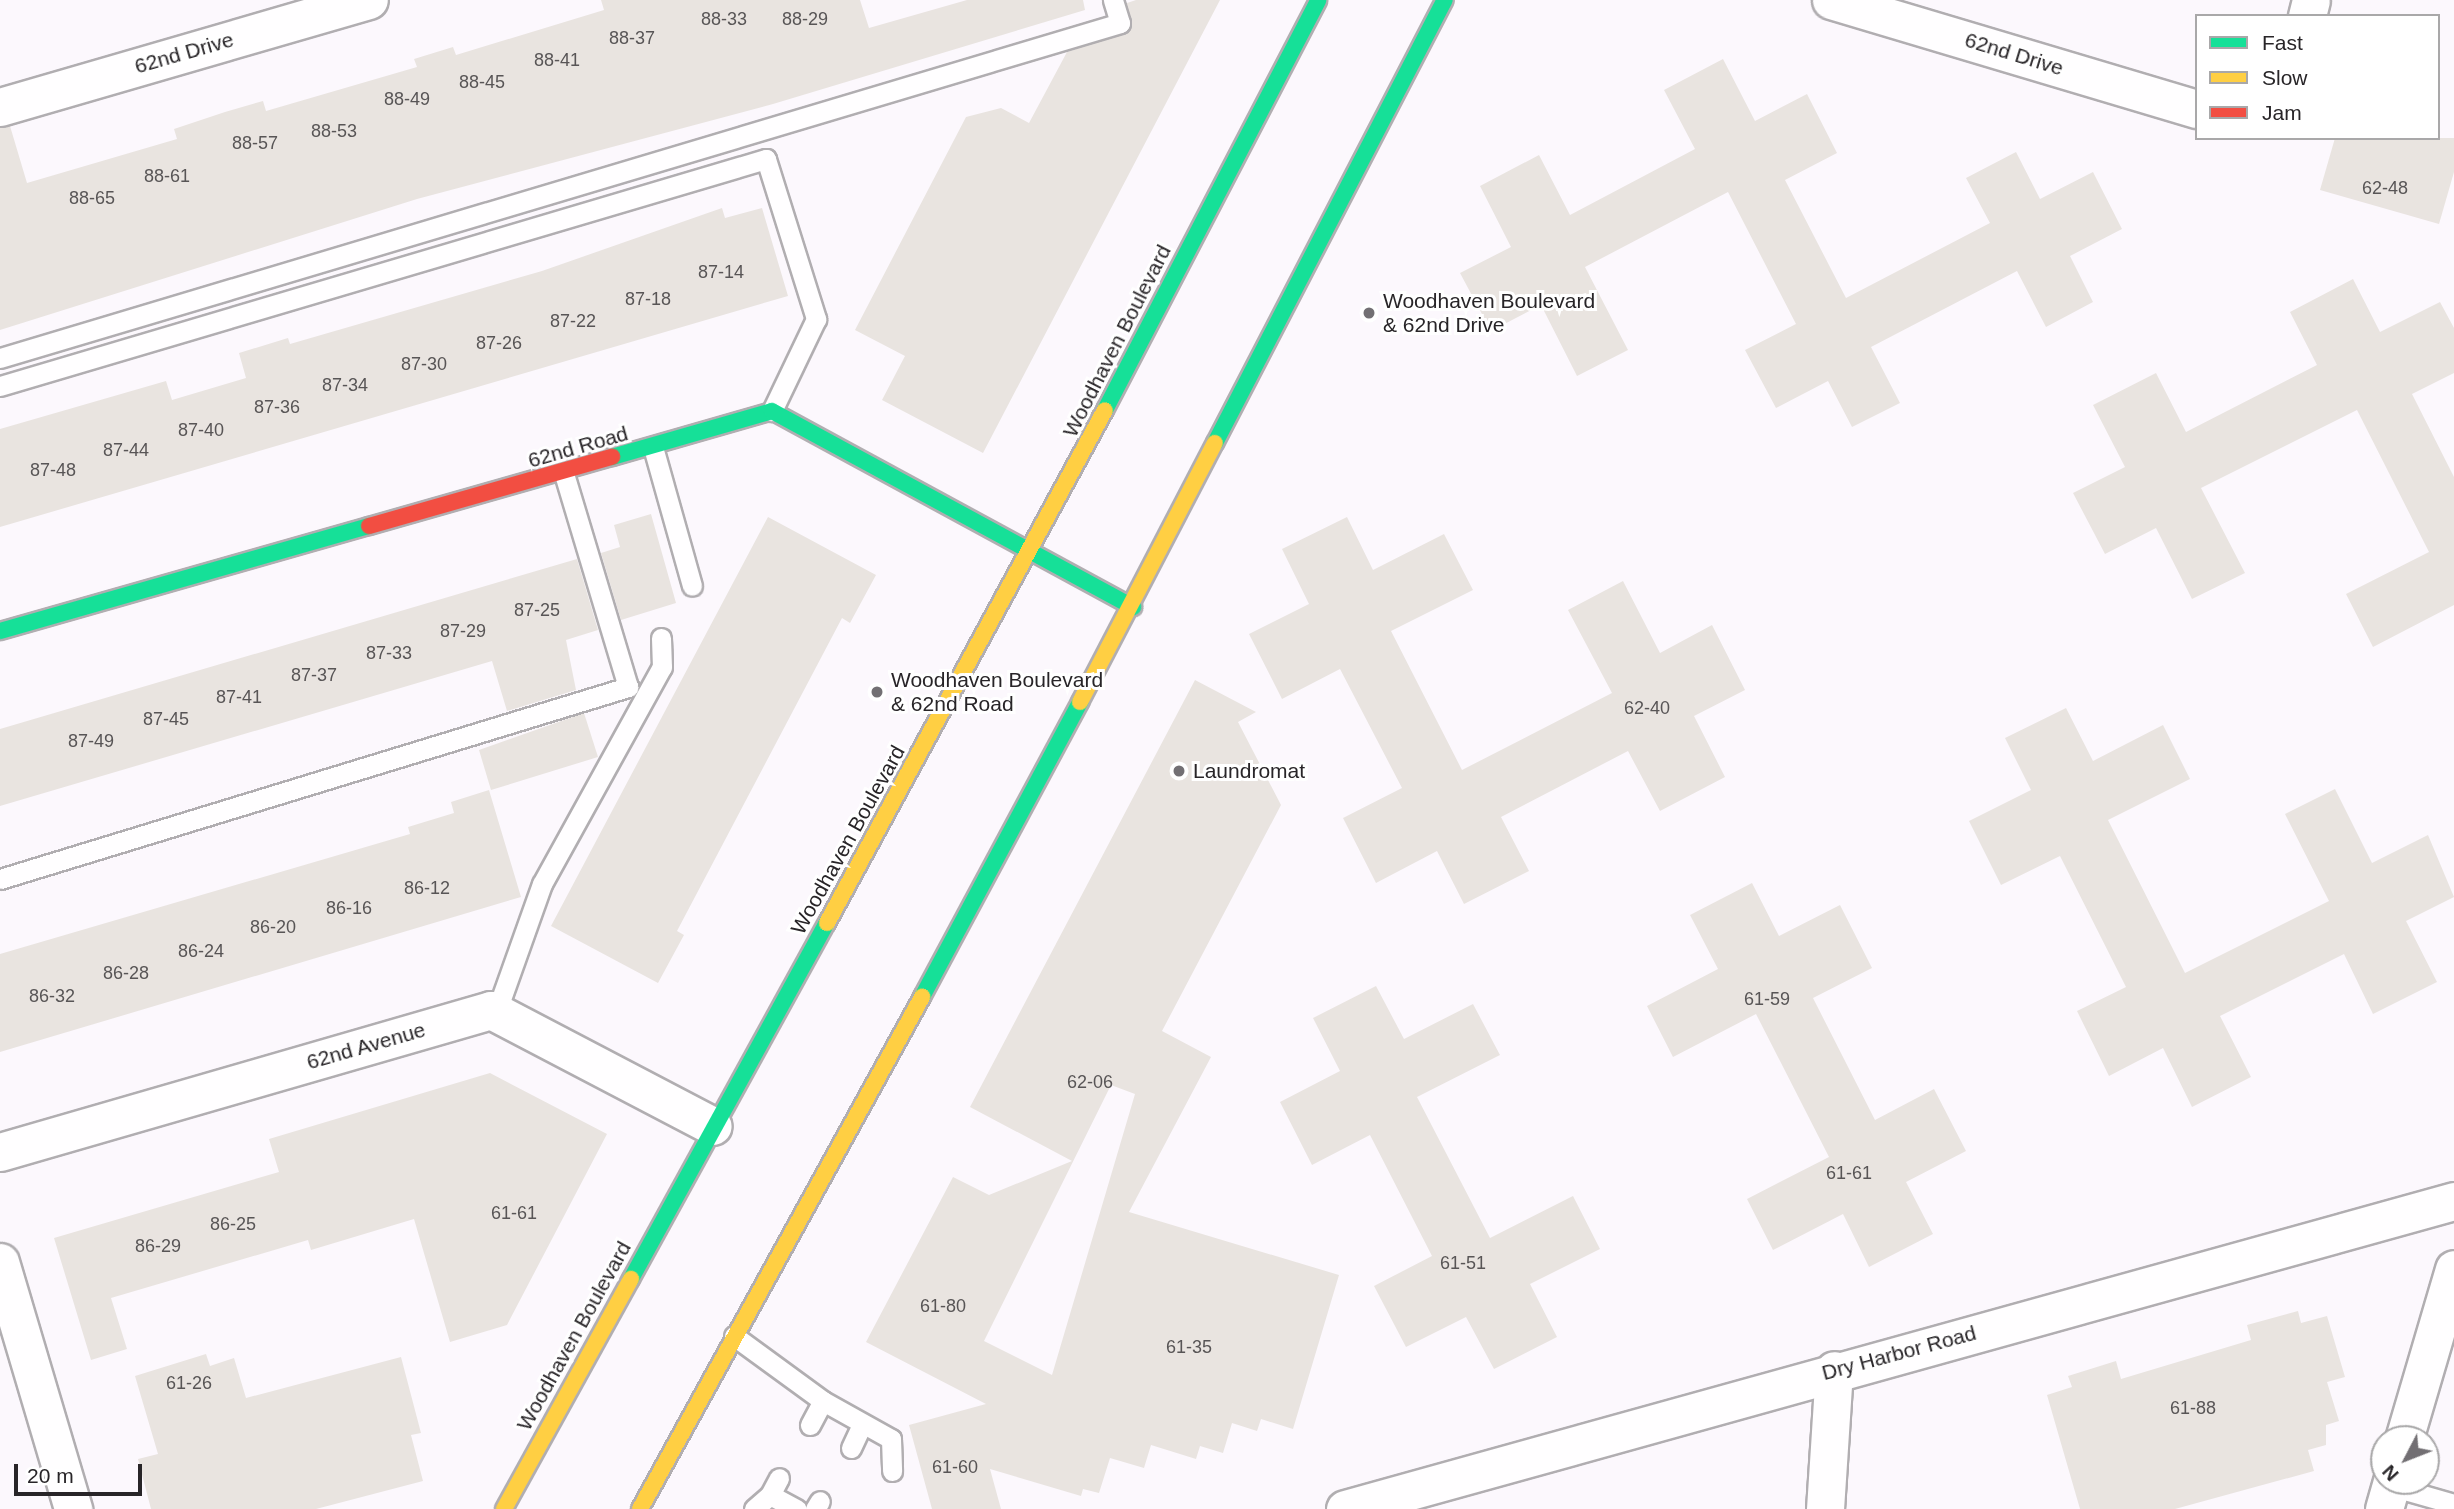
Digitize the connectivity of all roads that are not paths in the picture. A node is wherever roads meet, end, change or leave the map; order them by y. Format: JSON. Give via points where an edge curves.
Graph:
{"nodes":[{"id":1,"x":369,"y":0,"type":"edge"},
{"id":2,"x":1114,"y":0,"type":"edge"},
{"id":3,"x":1318,"y":0,"type":"edge"},
{"id":4,"x":1445,"y":0,"type":"edge"},
{"id":5,"x":1831,"y":0,"type":"edge"},
{"id":6,"x":0,"y":107,"type":"edge"},
{"id":7,"x":2195,"y":108,"type":"edge"},
{"id":8,"x":0,"y":358,"type":"edge"},
{"id":9,"x":0,"y":386,"type":"edge"},
{"id":10,"x":772,"y":411,"type":"junction"},
{"id":11,"x":653,"y":447,"type":"junction"},
{"id":12,"x":565,"y":473,"type":"junction"},
{"id":13,"x":1031,"y":553,"type":"junction"},
{"id":14,"x":692,"y":586,"type":"dead end"},
{"id":15,"x":1133,"y":607,"type":"junction"},
{"id":16,"x":0,"y":631,"type":"edge"},
{"id":17,"x":661,"y":638,"type":"dead end"},
{"id":18,"x":0,"y":879,"type":"edge"},
{"id":19,"x":496,"y":1013,"type":"junction"},
{"id":20,"x":713,"y":1126,"type":"junction"},
{"id":21,"x":0,"y":1152,"type":"edge"},
{"id":22,"x":2454,"y":1201,"type":"edge"},
{"id":23,"x":0,"y":1262,"type":"edge"},
{"id":24,"x":2454,"y":1269,"type":"edge"},
{"id":25,"x":734,"y":1336,"type":"junction"},
{"id":26,"x":1834,"y":1370,"type":"junction"},
{"id":27,"x":823,"y":1401,"type":"junction"},
{"id":28,"x":862,"y":1424,"type":"junction"},
{"id":29,"x":810,"y":1425,"type":"dead end"},
{"id":30,"x":2408,"y":1425,"type":"edge"},
{"id":31,"x":850,"y":1448,"type":"dead end"},
{"id":32,"x":892,"y":1471,"type":"dead end"},
{"id":33,"x":2405,"y":1495,"type":"edge"},
{"id":34,"x":2454,"y":1504,"type":"edge"},
{"id":35,"x":646,"y":1507,"type":"edge"},
{"id":36,"x":73,"y":1509,"type":"edge"},
{"id":37,"x":504,"y":1509,"type":"edge"},
{"id":38,"x":754,"y":1509,"type":"edge"},
{"id":39,"x":796,"y":1509,"type":"edge"},
{"id":40,"x":1345,"y":1509,"type":"edge"},
{"id":41,"x":1825,"y":1509,"type":"edge"}],
"edges":[{"from":1,"to":6,"type":"street","name":"62nd Drive"},
{"from":2,"to":8,"type":"lane","via":[[1120,23]]},
{"from":3,"to":13,"type":"main road","name":"Woodhaven Boulevard"},
{"from":4,"to":15,"type":"main road"},
{"from":5,"to":7,"type":"street","name":"62nd Drive"},
{"from":9,"to":10,"type":"lane","via":[[766,159],[816,319]]},
{"from":10,"to":11,"type":"main road","name":"62nd Road"},
{"from":10,"to":13,"type":"main road"},
{"from":11,"to":12,"type":"main road","name":"62nd Road"},
{"from":11,"to":14,"type":"lane"},
{"from":12,"to":16,"type":"main road","name":"62nd Road"},
{"from":12,"to":18,"type":"lane","via":[[628,687]]},
{"from":13,"to":15,"type":"main road"},
{"from":13,"to":20,"type":"main road","name":"Woodhaven Boulevard"},
{"from":15,"to":25,"type":"main road"},
{"from":17,"to":19,"type":"lane","via":[[662,667],[542,884]]},
{"from":19,"to":20,"type":"street"},
{"from":19,"to":21,"type":"street","name":"62nd Avenue"},
{"from":20,"to":37,"type":"main road","name":"Woodhaven Boulevard"},
{"from":22,"to":26,"type":"street","name":"Dry Harbor Road"},
{"from":23,"to":36,"type":"street"},
{"from":24,"to":30,"type":"street"},
{"from":25,"to":27,"type":"lane"},
{"from":25,"to":35,"type":"main road"},
{"from":26,"to":40,"type":"street","name":"Dry Harbor Road"},
{"from":26,"to":41,"type":"street"},
{"from":27,"to":28,"type":"lane"},
{"from":27,"to":29,"type":"lane"},
{"from":28,"to":31,"type":"lane"},
{"from":28,"to":32,"type":"lane","via":[[891,1439]]},
{"from":33,"to":34,"type":"lane"},
{"from":38,"to":39,"type":"lane","via":[[775,1487]]}]}
